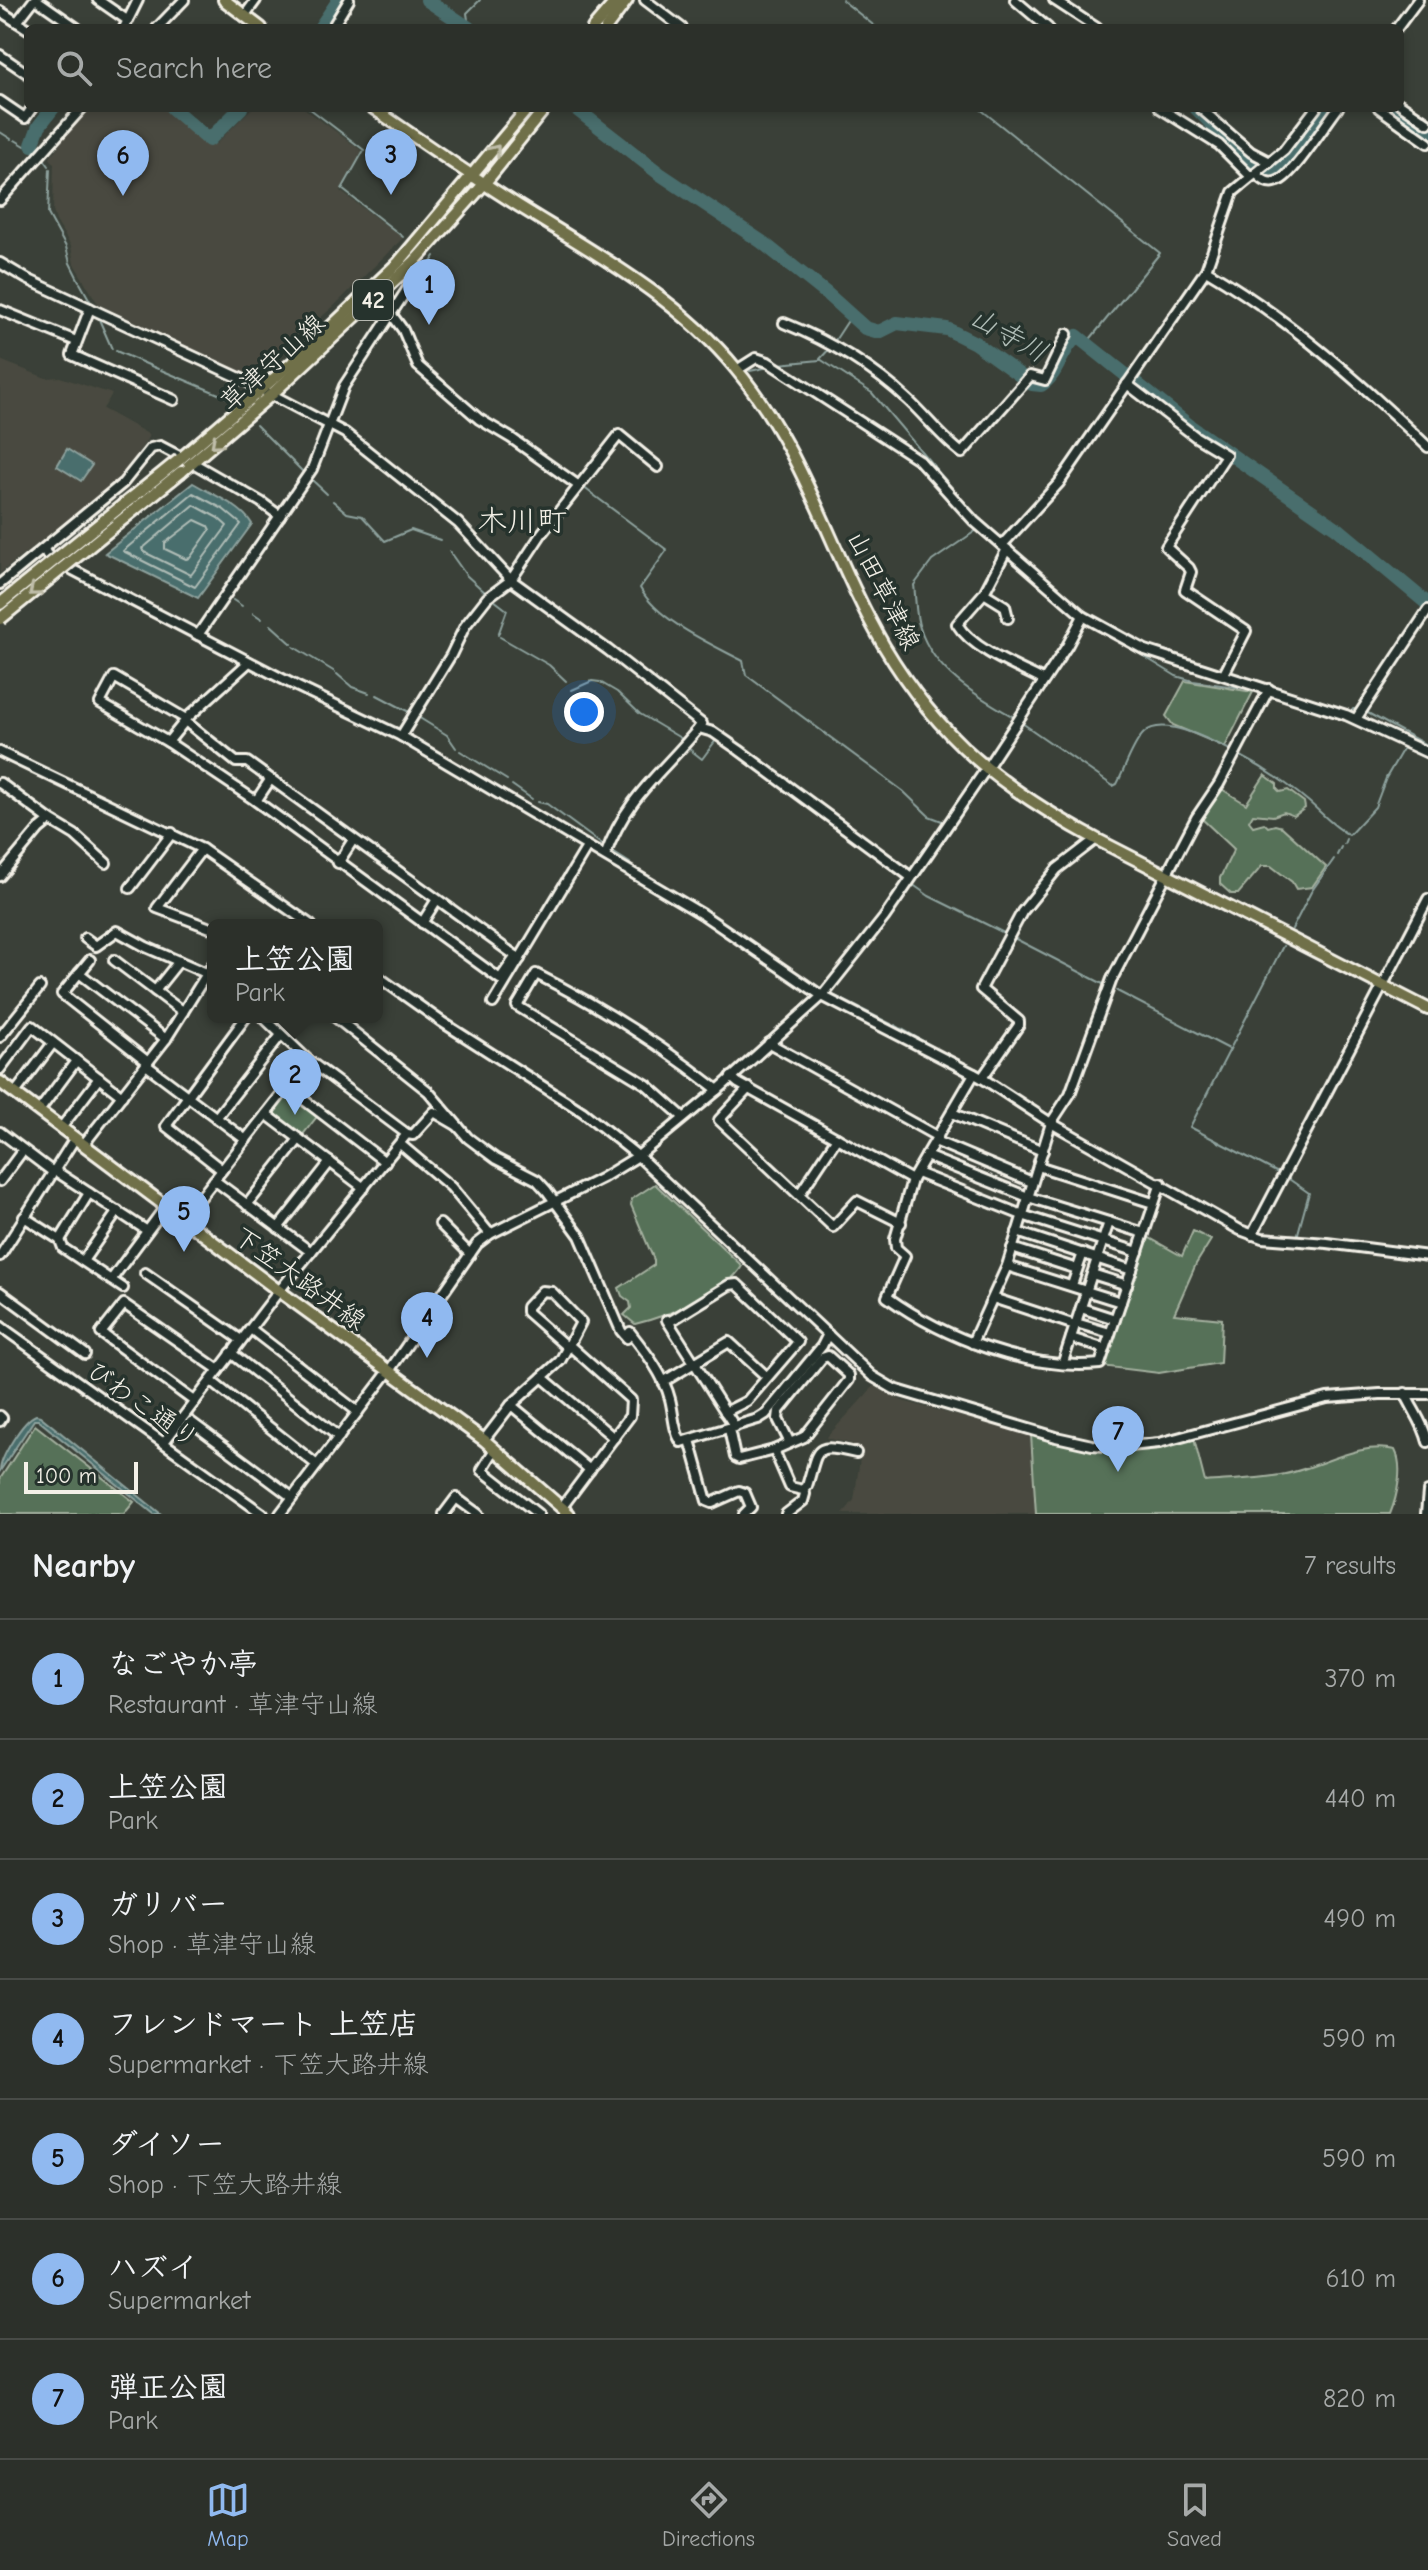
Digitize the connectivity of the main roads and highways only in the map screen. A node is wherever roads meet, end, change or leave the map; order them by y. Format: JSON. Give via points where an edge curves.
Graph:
{"nodes":[{"id":1,"x":224,"y":0,"type":"edge"},
{"id":2,"x":617,"y":0,"type":"edge"},
{"id":3,"x":627,"y":0,"type":"edge"},
{"id":4,"x":256,"y":24,"type":"edge"},
{"id":5,"x":596,"y":24,"type":"edge"},
{"id":6,"x":609,"y":24,"type":"edge"},
{"id":7,"x":379,"y":112,"type":"edge"},
{"id":8,"x":525,"y":112,"type":"edge"},
{"id":9,"x":542,"y":112,"type":"edge"},
{"id":10,"x":473,"y":177,"type":"junction"},
{"id":11,"x":484,"y":184,"type":"junction"},
{"id":12,"x":267,"y":392,"type":"junction"},
{"id":13,"x":0,"y":604,"type":"edge"},
{"id":14,"x":0,"y":619,"type":"edge"},
{"id":15,"x":1428,"y":1009,"type":"edge"},
{"id":16,"x":0,"y":1082,"type":"edge"},
{"id":17,"x":566,"y":1510,"type":"edge"}],
"edges":[{"from":1,"to":4,"type":"main road"},
{"from":2,"to":5,"type":"main road"},
{"from":3,"to":6,"type":"main road"},
{"from":7,"to":10,"type":"main road","name":"山田草津線"},
{"from":10,"to":8,"type":"main road","name":"草津守山線","number":"42","one_way":true},
{"from":9,"to":11,"type":"main road","name":"草津守山線","number":"42"},
{"from":10,"to":11,"type":"main road","name":"山田草津線"},
{"from":10,"to":12,"type":"main road","name":"草津守山線","number":"42","via":[[399,262]]},
{"from":11,"to":12,"type":"main road","name":"草津守山線","number":"42","via":[[414,262]]},
{"from":11,"to":15,"type":"main road","name":"山田草津線","via":[[651,290],[708,337],[737,370],[793,453],[883,644],[924,705],[986,769],[1044,811]]},
{"from":12,"to":13,"type":"main road","name":"草津守山線","number":"42","bridge":true},
{"from":12,"to":14,"type":"main road","name":"草津守山線","number":"42","one_way":true,"bridge":true,"via":[[193,463]]},
{"from":16,"to":17,"type":"main road","name":"下笠大路井線","via":[[484,1440]]}]}
